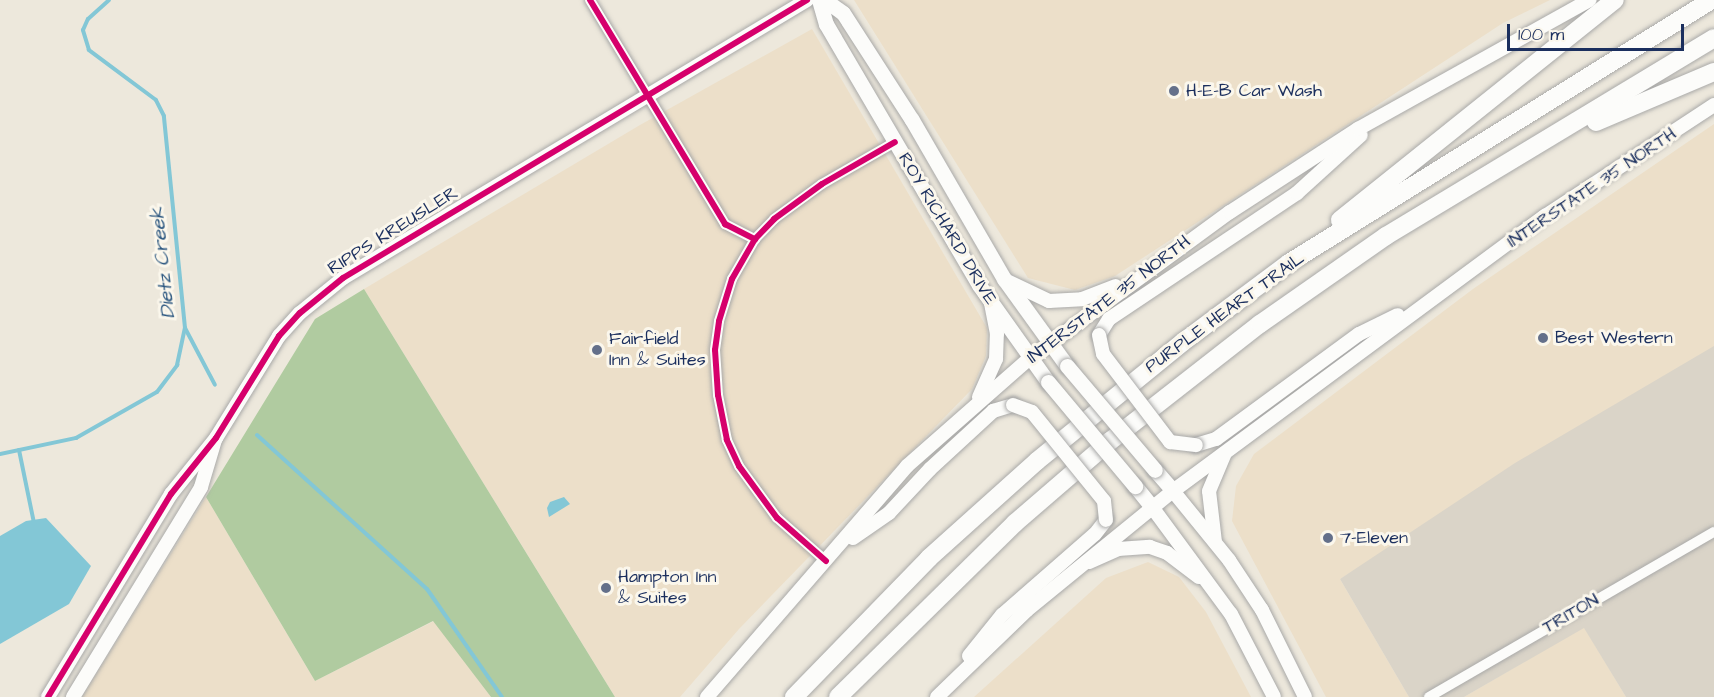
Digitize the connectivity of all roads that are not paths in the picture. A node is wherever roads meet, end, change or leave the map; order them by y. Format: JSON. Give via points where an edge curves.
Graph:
{"nodes":[{"id":1,"x":590,"y":0,"type":"edge"},
{"id":2,"x":807,"y":0,"type":"edge"},
{"id":3,"x":819,"y":0,"type":"edge"},
{"id":4,"x":825,"y":0,"type":"edge"},
{"id":5,"x":1590,"y":0,"type":"edge"},
{"id":6,"x":1615,"y":0,"type":"edge"},
{"id":7,"x":1712,"y":0,"type":"edge"},
{"id":8,"x":1714,"y":38,"type":"edge"},
{"id":9,"x":1714,"y":72,"type":"edge"},
{"id":10,"x":648,"y":94,"type":"junction"},
{"id":11,"x":1714,"y":105,"type":"edge"},
{"id":12,"x":1389,"y":109,"type":"junction"},
{"id":13,"x":895,"y":142,"type":"junction"},
{"id":14,"x":1523,"y":155,"type":"junction"},
{"id":15,"x":756,"y":239,"type":"junction"},
{"id":16,"x":1290,"y":263,"type":"junction"},
{"id":17,"x":1004,"y":279,"type":"junction"},
{"id":18,"x":1132,"y":280,"type":"junction"},
{"id":19,"x":990,"y":302,"type":"junction"},
{"id":20,"x":1426,"y":302,"type":"junction"},
{"id":21,"x":1049,"y":344,"type":"junction"},
{"id":22,"x":1029,"y":359,"type":"junction"},
{"id":23,"x":975,"y":404,"type":"junction"},
{"id":24,"x":216,"y":438,"type":"junction"},
{"id":25,"x":1226,"y":451,"type":"junction"},
{"id":26,"x":1173,"y":490,"type":"junction"},
{"id":27,"x":1152,"y":507,"type":"junction"},
{"id":28,"x":1714,"y":532,"type":"edge"},
{"id":29,"x":1216,"y":544,"type":"junction"},
{"id":30,"x":838,"y":548,"type":"junction"},
{"id":31,"x":826,"y":561,"type":"junction"},
{"id":32,"x":1076,"y":568,"type":"junction"},
{"id":33,"x":1213,"y":587,"type":"junction"},
{"id":34,"x":48,"y":697,"type":"edge"},
{"id":35,"x":73,"y":697,"type":"edge"},
{"id":36,"x":707,"y":697,"type":"edge"},
{"id":37,"x":794,"y":697,"type":"edge"},
{"id":38,"x":838,"y":697,"type":"edge"},
{"id":39,"x":936,"y":697,"type":"edge"},
{"id":40,"x":1274,"y":697,"type":"edge"},
{"id":41,"x":1305,"y":697,"type":"edge"},
{"id":42,"x":1429,"y":697,"type":"edge"}],
"edges":[{"from":1,"to":10,"type":"street"},
{"from":2,"to":10,"type":"main road","name":"RIPPS KREUSLER"},
{"from":3,"to":13,"type":"main road","name":"ROY RICHARD DRIVE","via":[[826,24]]},
{"from":4,"to":17,"type":"main road","name":"ROY RICHARD DRIVE","via":[[843,13],[912,120]]},
{"from":5,"to":12,"type":"main road","name":"INTERSTATE 35 NORTH"},
{"from":6,"to":16,"type":"highway"},
{"from":7,"to":16,"type":"highway","name":"PURPLE HEART TRAIL"},
{"from":8,"to":14,"type":"highway","name":"PURPLE HEART TRAIL"},
{"from":9,"to":14,"type":"highway"},
{"from":10,"to":15,"type":"street","via":[[725,224]]},
{"from":10,"to":24,"type":"main road","name":"RIPPS KREUSLER","via":[[322,294],[279,336]]},
{"from":11,"to":20,"type":"main road","name":"INTERSTATE 35 NORTH","via":[[1578,193]]},
{"from":12,"to":18,"type":"main road","name":"INTERSTATE 35 NORTH"},
{"from":12,"to":20,"type":"main road","bridge":true,"via":[[1298,193],[1109,319],[1099,335],[1103,354],[1170,442],[1196,445],[1216,438],[1359,334]]},
{"from":13,"to":15,"type":"street","via":[[814,189]]},
{"from":13,"to":19,"type":"main road","name":"ROY RICHARD DRIVE"},
{"from":14,"to":38,"type":"highway","name":"PURPLE HEART TRAIL","via":[[1333,272],[1110,441],[939,593]]},
{"from":15,"to":31,"type":"street","via":[[732,279],[719,321],[715,350],[722,418],[748,482],[777,518]]},
{"from":16,"to":37,"type":"highway","name":"PURPLE HEART TRAIL","via":[[1164,356],[1037,461],[929,558]]},
{"from":17,"to":18,"type":"main road","via":[[1029,295],[1065,302]]},
{"from":17,"to":21,"type":"main road","name":"ROY RICHARD DRIVE"},
{"from":18,"to":21,"type":"main road","name":"INTERSTATE 35 NORTH"},
{"from":19,"to":22,"type":"main road","name":"ROY RICHARD DRIVE"},
{"from":19,"to":23,"type":"main road","via":[[998,334],[996,359]]},
{"from":20,"to":25,"type":"main road","name":"INTERSTATE 35 NORTH"},
{"from":21,"to":22,"type":"main road","name":"INTERSTATE 35 NORTH"},
{"from":21,"to":26,"type":"main road","name":"ROY RICHARD DRIVE","bridge":true},
{"from":22,"to":23,"type":"main road","name":"INTERSTATE 35 NORTH"},
{"from":22,"to":27,"type":"main road","name":"ROY RICHARD DRIVE","bridge":true},
{"from":23,"to":30,"type":"main road","name":"INTERSTATE 35 NORTH","via":[[907,466]]},
{"from":24,"to":34,"type":"main road","name":"RIPPS KREUSLER","via":[[171,494]]},
{"from":24,"to":35,"type":"main road","name":"RIPPS KREUSLER","via":[[201,487]]},
{"from":25,"to":26,"type":"main road","name":"INTERSTATE 35 NORTH"},
{"from":25,"to":29,"type":"main road","via":[[1209,491]]},
{"from":26,"to":27,"type":"main road","name":"INTERSTATE 35 NORTH"},
{"from":26,"to":29,"type":"main road"},
{"from":27,"to":32,"type":"main road","name":"INTERSTATE 35 NORTH"},
{"from":27,"to":33,"type":"main road"},
{"from":28,"to":42,"type":"street","name":"TRITON"},
{"from":29,"to":41,"type":"main road","via":[[1262,610]]},
{"from":30,"to":31,"type":"main road","name":"INTERSTATE 35 NORTH"},
{"from":30,"to":39,"type":"main road","bridge":true,"via":[[889,513],[993,411],[1013,405],[1032,412],[1104,501],[1106,520],[1095,534],[1002,615]]},
{"from":31,"to":36,"type":"main road","name":"INTERSTATE 35 NORTH"},
{"from":32,"to":33,"type":"main road","via":[[1118,549],[1150,548],[1167,553]]},
{"from":32,"to":39,"type":"main road","name":"INTERSTATE 35 NORTH"},
{"from":33,"to":40,"type":"main road"}]}
